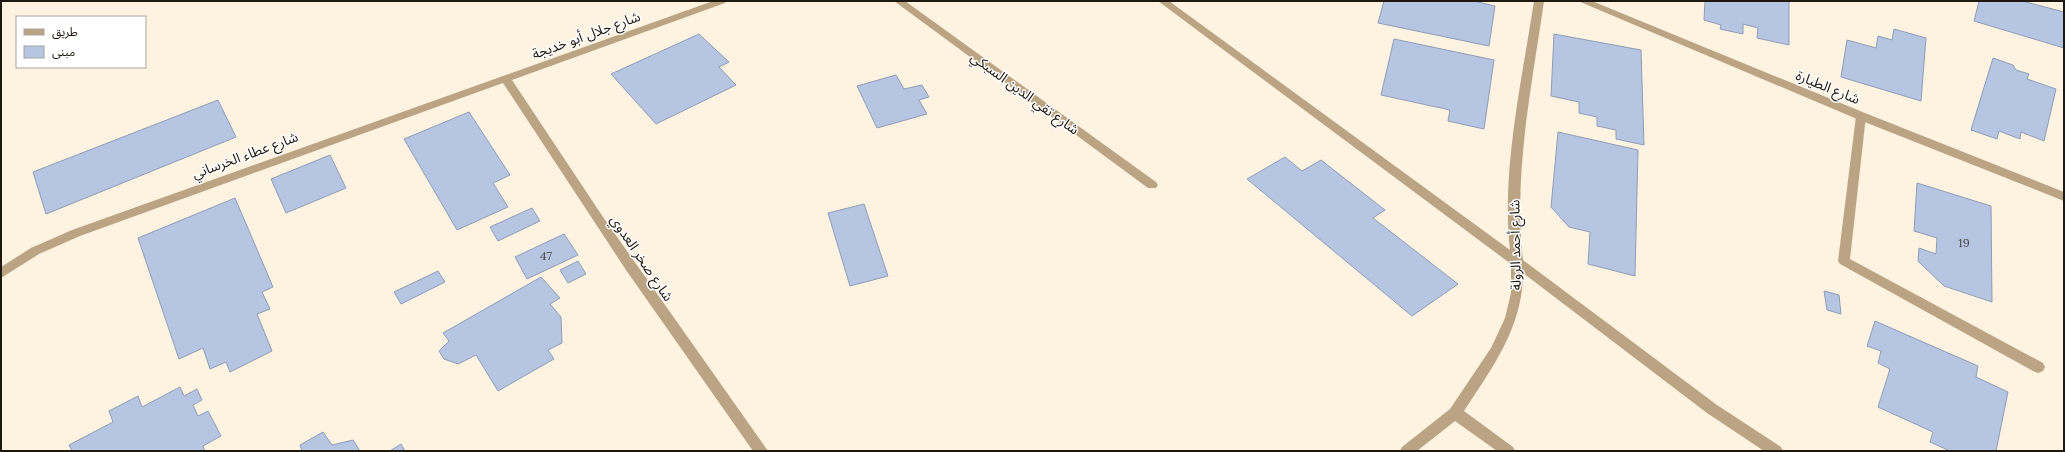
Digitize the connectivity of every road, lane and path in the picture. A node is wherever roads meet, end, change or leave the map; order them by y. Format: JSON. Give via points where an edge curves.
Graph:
{"nodes":[{"id":1,"x":722,"y":1,"type":"edge"},
{"id":2,"x":899,"y":1,"type":"edge"},
{"id":3,"x":1164,"y":1,"type":"edge"},
{"id":4,"x":1540,"y":1,"type":"edge"},
{"id":5,"x":1583,"y":1,"type":"edge"},
{"id":6,"x":505,"y":78,"type":"junction"},
{"id":7,"x":1861,"y":116,"type":"junction"},
{"id":8,"x":1152,"y":185,"type":"dead end"},
{"id":9,"x":2064,"y":197,"type":"edge"},
{"id":10,"x":1516,"y":262,"type":"junction"},
{"id":11,"x":1,"y":273,"type":"edge"},
{"id":12,"x":2038,"y":367,"type":"dead end"},
{"id":13,"x":1455,"y":413,"type":"junction"},
{"id":14,"x":760,"y":451,"type":"edge"},
{"id":15,"x":1408,"y":451,"type":"edge"},
{"id":16,"x":1508,"y":451,"type":"edge"},
{"id":17,"x":1776,"y":451,"type":"edge"}],
"edges":[{"from":1,"to":6,"type":"street","name":"شارع جلال أبو خديجة"},
{"from":2,"to":8,"type":"street","name":"شارع تقي الدين السبكي"},
{"from":3,"to":10,"type":"street"},
{"from":4,"to":10,"type":"street","name":"شارع أحمد الرولة","via":[[1518,148],[1513,225]]},
{"from":5,"to":7,"type":"street","name":"شارع الطيارة"},
{"from":6,"to":11,"type":"street","name":"شارع عطاء الخرساني","via":[[76,233],[34,251]]},
{"from":6,"to":14,"type":"street","name":"شارع صخر العدوي","via":[[662,314]]},
{"from":7,"to":9,"type":"street","name":"شارع الطيارة"},
{"from":7,"to":12,"type":"street","via":[[1844,261]]},
{"from":10,"to":13,"type":"street","name":"شارع أحمد الرولة","via":[[1517,293],[1511,318],[1496,351]]},
{"from":10,"to":17,"type":"street","via":[[1712,409]]},
{"from":13,"to":15,"type":"street","name":"شارع أحمد الرولة"},
{"from":13,"to":16,"type":"street"}]}
